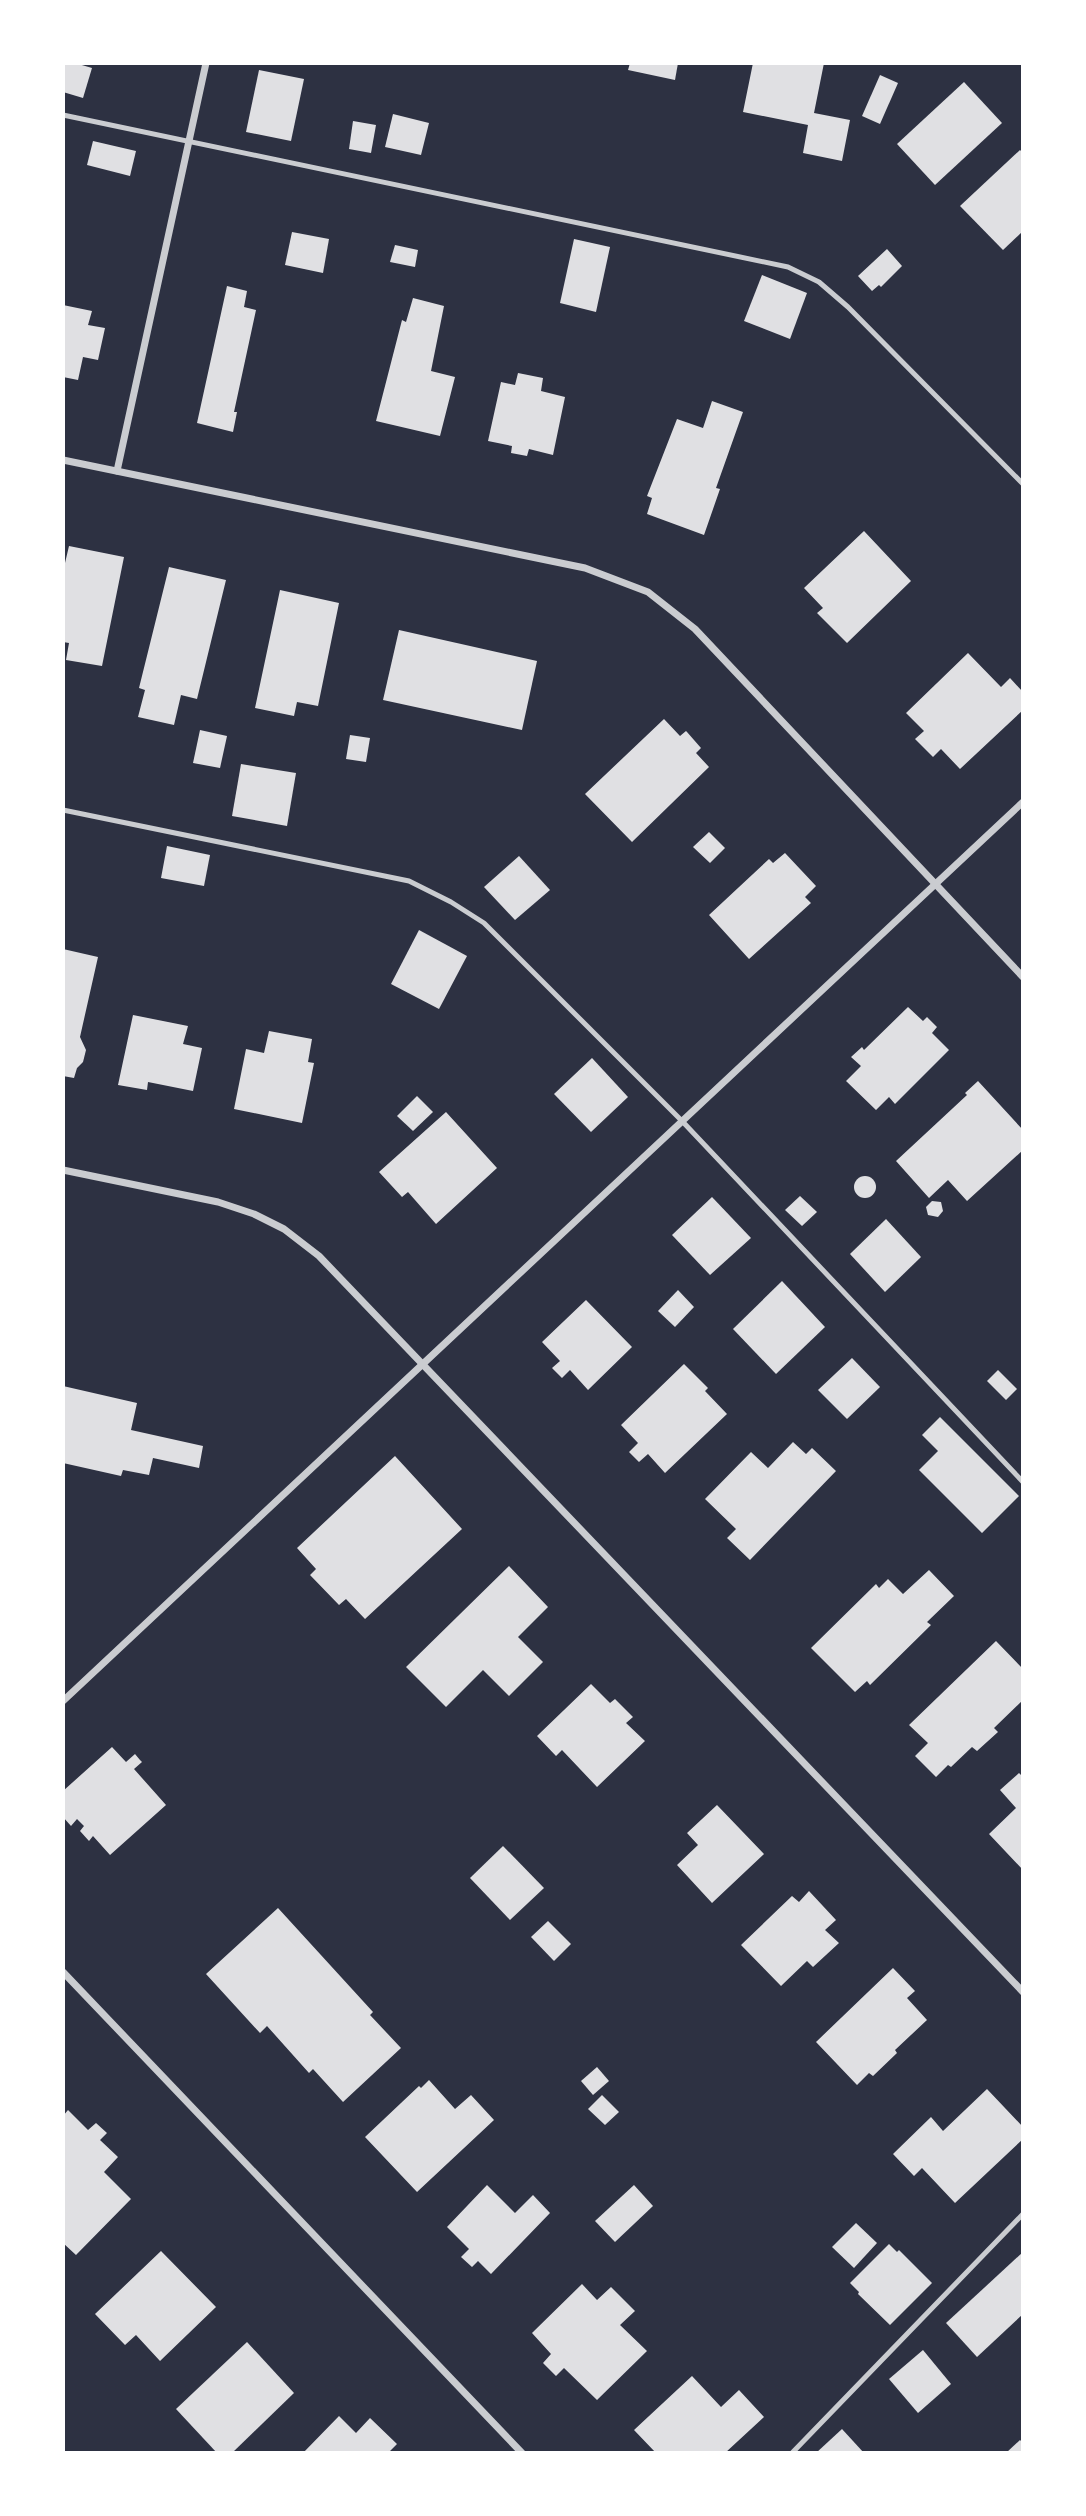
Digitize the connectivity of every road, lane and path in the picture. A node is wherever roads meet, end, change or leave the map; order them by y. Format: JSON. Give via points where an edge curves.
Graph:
{"nodes":[{"id":1,"x":206,"y":63,"type":"edge"},
{"id":2,"x":63,"y":115,"type":"edge"},
{"id":3,"x":189,"y":141,"type":"junction"},
{"id":4,"x":63,"y":460,"type":"edge"},
{"id":5,"x":117,"y":471,"type":"junction"},
{"id":6,"x":1023,"y":484,"type":"edge"},
{"id":7,"x":1023,"y":802,"type":"edge"},
{"id":8,"x":63,"y":810,"type":"edge"},
{"id":9,"x":936,"y":884,"type":"junction"},
{"id":10,"x":1023,"y":977,"type":"edge"},
{"id":11,"x":682,"y":1121,"type":"junction"},
{"id":12,"x":63,"y":1170,"type":"edge"},
{"id":13,"x":423,"y":1364,"type":"junction"},
{"id":14,"x":1023,"y":1482,"type":"edge"},
{"id":15,"x":63,"y":1701,"type":"edge"},
{"id":16,"x":63,"y":1972,"type":"edge"},
{"id":17,"x":1023,"y":1992,"type":"edge"},
{"id":18,"x":1023,"y":2214,"type":"edge"},
{"id":19,"x":522,"y":2453,"type":"edge"},
{"id":20,"x":792,"y":2453,"type":"edge"}],
"edges":[{"from":1,"to":3,"type":"street"},
{"from":2,"to":3,"type":"lane"},
{"from":3,"to":5,"type":"street"},
{"from":3,"to":6,"type":"lane","via":[[788,267],[819,282],[848,307]]},
{"from":4,"to":5,"type":"street"},
{"from":5,"to":9,"type":"street","via":[[585,568],[648,592],[695,629]]},
{"from":7,"to":9,"type":"street"},
{"from":8,"to":11,"type":"lane","via":[[409,881],[484,923]]},
{"from":9,"to":10,"type":"street"},
{"from":9,"to":11,"type":"street"},
{"from":11,"to":13,"type":"street"},
{"from":11,"to":14,"type":"lane"},
{"from":12,"to":13,"type":"street","via":[[218,1202],[285,1228],[319,1255]]},
{"from":13,"to":15,"type":"street"},
{"from":13,"to":17,"type":"street"},
{"from":16,"to":19,"type":"street"},
{"from":18,"to":20,"type":"lane"}]}
